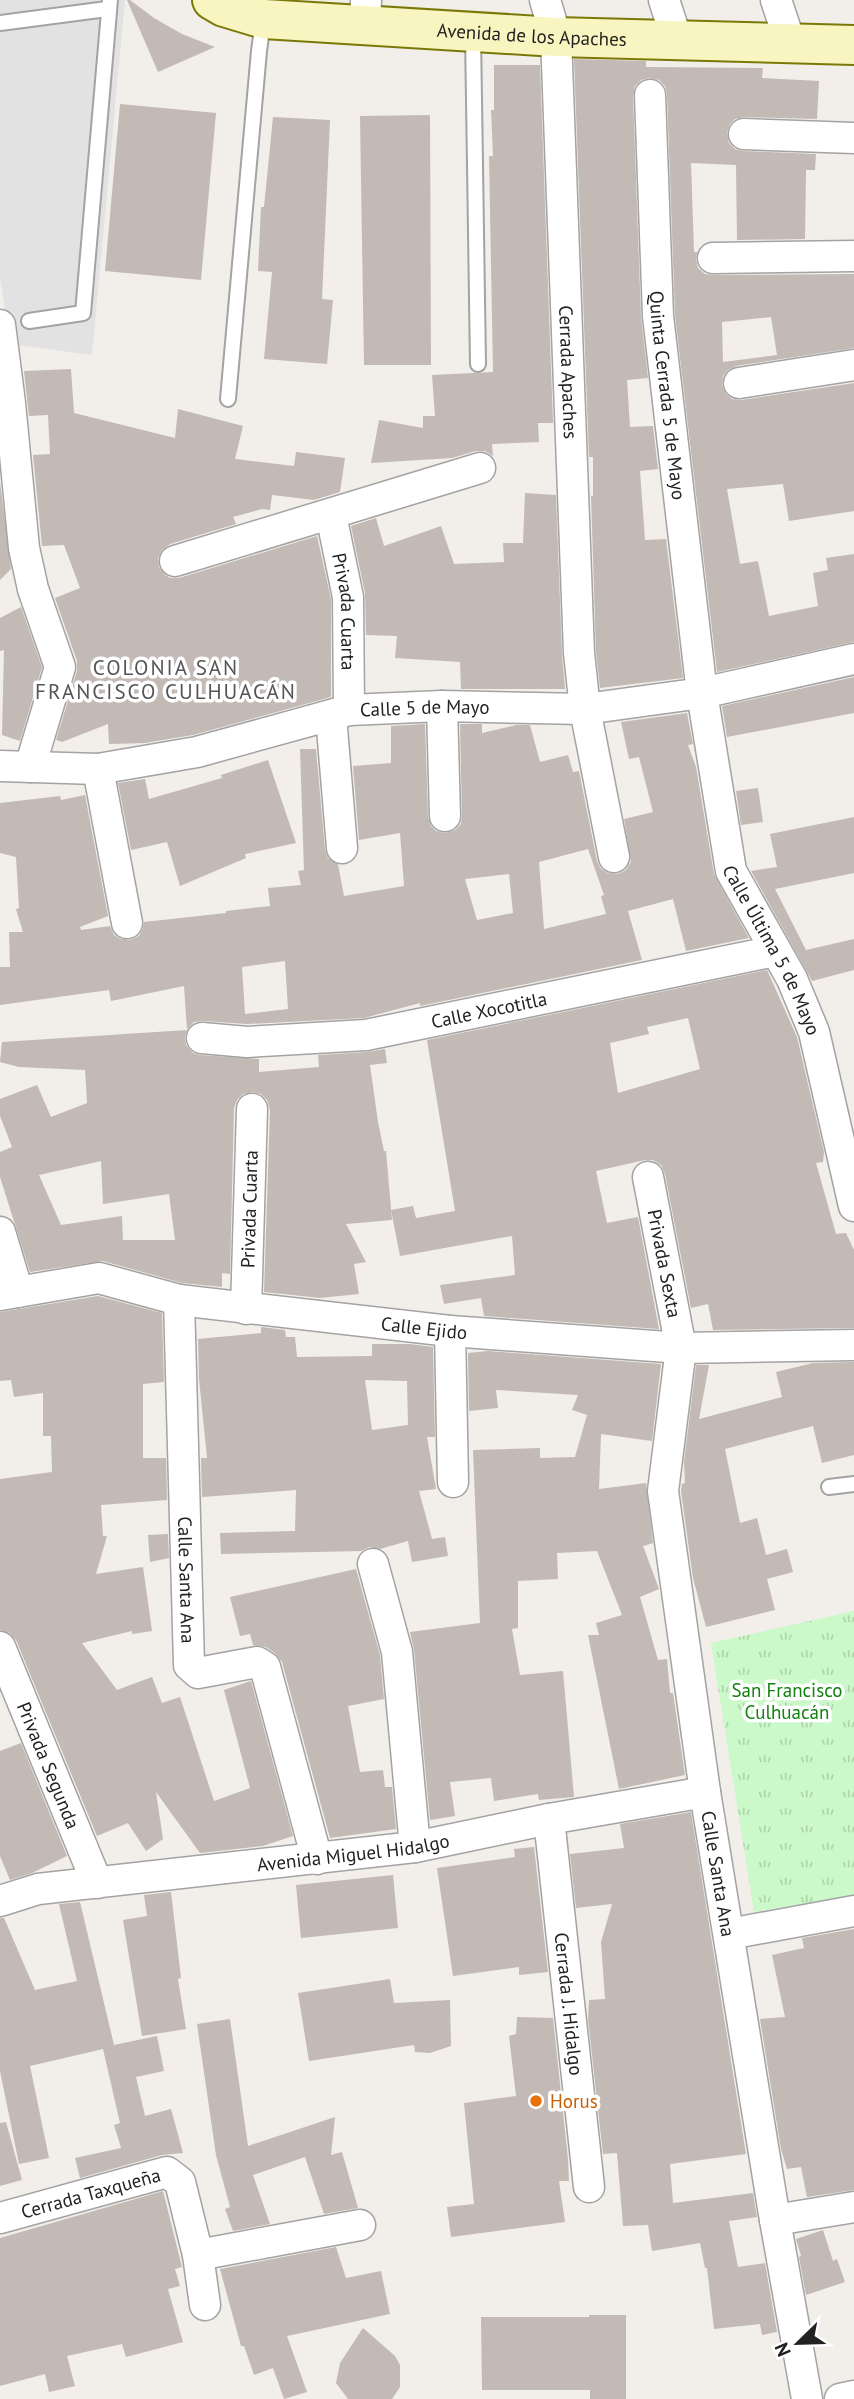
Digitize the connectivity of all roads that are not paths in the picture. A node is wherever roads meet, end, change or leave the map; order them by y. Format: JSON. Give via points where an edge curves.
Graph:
{"nodes":[{"id":1,"x":212,"y":0,"type":"edge"},
{"id":2,"x":545,"y":0,"type":"edge"},
{"id":3,"x":664,"y":0,"type":"edge"},
{"id":4,"x":776,"y":0,"type":"edge"},
{"id":5,"x":108,"y":5,"type":"edge"},
{"id":6,"x":365,"y":13,"type":"edge"},
{"id":7,"x":264,"y":19,"type":"junction"},
{"id":8,"x":0,"y":23,"type":"edge"},
{"id":9,"x":473,"y":33,"type":"junction"},
{"id":10,"x":556,"y":37,"type":"junction"},
{"id":11,"x":677,"y":40,"type":"junction"},
{"id":12,"x":790,"y":42,"type":"junction"},
{"id":13,"x":854,"y":45,"type":"edge"},
{"id":14,"x":650,"y":95,"type":"dead end"},
{"id":15,"x":744,"y":134,"type":"dead end"},
{"id":16,"x":854,"y":138,"type":"edge"},
{"id":17,"x":854,"y":256,"type":"edge"},
{"id":18,"x":713,"y":258,"type":"dead end"},
{"id":19,"x":14,"y":323,"type":"edge"},
{"id":20,"x":478,"y":364,"type":"dead end"},
{"id":21,"x":854,"y":365,"type":"edge"},
{"id":22,"x":739,"y":383,"type":"dead end"},
{"id":23,"x":228,"y":399,"type":"dead end"},
{"id":24,"x":480,"y":468,"type":"dead end"},
{"id":25,"x":331,"y":515,"type":"junction"},
{"id":26,"x":175,"y":561,"type":"dead end"},
{"id":27,"x":854,"y":659,"type":"edge"},
{"id":28,"x":702,"y":693,"type":"junction"},
{"id":29,"x":442,"y":706,"type":"junction"},
{"id":30,"x":584,"y":709,"type":"junction"},
{"id":31,"x":340,"y":713,"type":"junction"},
{"id":32,"x":0,"y":766,"type":"edge"},
{"id":33,"x":30,"y":767,"type":"junction"},
{"id":34,"x":98,"y":769,"type":"junction"},
{"id":35,"x":445,"y":816,"type":"dead end"},
{"id":36,"x":342,"y":848,"type":"dead end"},
{"id":37,"x":614,"y":857,"type":"dead end"},
{"id":38,"x":127,"y":923,"type":"dead end"},
{"id":39,"x":775,"y":951,"type":"junction"},
{"id":40,"x":202,"y":1038,"type":"dead end"},
{"id":41,"x":252,"y":1109,"type":"dead end"},
{"id":42,"x":648,"y":1177,"type":"dead end"},
{"id":43,"x":854,"y":1206,"type":"edge"},
{"id":44,"x":0,"y":1232,"type":"edge"},
{"id":45,"x":9,"y":1293,"type":"edge"},
{"id":46,"x":179,"y":1300,"type":"junction"},
{"id":47,"x":246,"y":1308,"type":"junction"},
{"id":48,"x":450,"y":1331,"type":"junction"},
{"id":49,"x":854,"y":1345,"type":"edge"},
{"id":50,"x":681,"y":1348,"type":"junction"},
{"id":51,"x":453,"y":1482,"type":"dead end"},
{"id":52,"x":854,"y":1484,"type":"edge"},
{"id":53,"x":829,"y":1487,"type":"dead end"},
{"id":54,"x":373,"y":1564,"type":"dead end"},
{"id":55,"x":0,"y":1647,"type":"edge"},
{"id":56,"x":705,"y":1792,"type":"junction"},
{"id":57,"x":549,"y":1819,"type":"junction"},
{"id":58,"x":415,"y":1847,"type":"junction"},
{"id":59,"x":317,"y":1859,"type":"junction"},
{"id":60,"x":97,"y":1883,"type":"junction"},
{"id":61,"x":0,"y":1901,"type":"edge"},
{"id":62,"x":854,"y":1911,"type":"edge"},
{"id":63,"x":729,"y":1934,"type":"junction"},
{"id":64,"x":589,"y":2187,"type":"dead end"},
{"id":65,"x":854,"y":2207,"type":"edge"},
{"id":66,"x":0,"y":2218,"type":"edge"},
{"id":67,"x":775,"y":2220,"type":"junction"},
{"id":68,"x":360,"y":2225,"type":"dead end"},
{"id":69,"x":198,"y":2255,"type":"junction"},
{"id":70,"x":205,"y":2305,"type":"dead end"},
{"id":71,"x":854,"y":2396,"type":"edge"},
{"id":72,"x":807,"y":2399,"type":"edge"},
{"id":73,"x":840,"y":2399,"type":"edge"}],
"edges":[{"from":1,"to":7,"type":"street","name":"Avenida de los Apaches"},
{"from":2,"to":10,"type":"street","name":"Cerrada Apaches"},
{"from":3,"to":11,"type":"street"},
{"from":4,"to":12,"type":"street"},
{"from":5,"to":8,"type":"lane"},
{"from":5,"to":19,"type":"lane","via":[[83,313]]},
{"from":6,"to":7,"type":"street","name":"Avenida de los Apaches"},
{"from":6,"to":9,"type":"street","name":"Avenida de los Apaches"},
{"from":7,"to":23,"type":"lane"},
{"from":9,"to":10,"type":"street","name":"Avenida de los Apaches"},
{"from":9,"to":20,"type":"lane"},
{"from":10,"to":11,"type":"street","name":"Avenida de los Apaches"},
{"from":10,"to":30,"type":"street","name":"Cerrada Apaches"},
{"from":11,"to":12,"type":"street","name":"Avenida de los Apaches"},
{"from":12,"to":13,"type":"street","name":"Avenida de los Apaches"},
{"from":14,"to":28,"type":"street","name":"Quinta Cerrada 5 de Mayo","via":[[658,317]]},
{"from":15,"to":16,"type":"street"},
{"from":17,"to":18,"type":"street"},
{"from":19,"to":33,"type":"street","via":[[10,403],[24,548],[60,667]]},
{"from":21,"to":22,"type":"street"},
{"from":24,"to":25,"type":"street"},
{"from":25,"to":26,"type":"street"},
{"from":25,"to":31,"type":"street","name":"Privada Cuarta","via":[[348,597]]},
{"from":27,"to":28,"type":"street","name":"Calle 5 de Mayo"},
{"from":28,"to":30,"type":"street","name":"Calle 5 de Mayo"},
{"from":28,"to":39,"type":"street","name":"Calle Última 5 de Mayo","via":[[731,871]]},
{"from":29,"to":30,"type":"street","name":"Calle 5 de Mayo"},
{"from":29,"to":31,"type":"street","name":"Calle 5 de Mayo"},
{"from":29,"to":35,"type":"street"},
{"from":30,"to":37,"type":"street","name":"Cerrada Apaches"},
{"from":31,"to":34,"type":"street","name":"Calle 5 de Mayo","via":[[197,752]]},
{"from":31,"to":36,"type":"street","name":"Privada Cuarta"},
{"from":32,"to":33,"type":"street","name":"Calle 5 de Mayo"},
{"from":33,"to":34,"type":"street","name":"Calle 5 de Mayo"},
{"from":34,"to":38,"type":"street"},
{"from":39,"to":40,"type":"street","name":"Calle Xocotitla","via":[[366,1035],[247,1042]]},
{"from":39,"to":43,"type":"street","name":"Calle Última 5 de Mayo","via":[[814,1032]]},
{"from":41,"to":47,"type":"street","name":"Privada Cuarta"},
{"from":42,"to":50,"type":"street","name":"Privada Sexta"},
{"from":44,"to":45,"type":"street"},
{"from":45,"to":46,"type":"street","name":"Calle Ejido","via":[[99,1278]]},
{"from":46,"to":47,"type":"street","name":"Calle Ejido"},
{"from":46,"to":59,"type":"street","name":"Calle Santa Ana","via":[[189,1665],[198,1673],[257,1662],[265,1667]]},
{"from":47,"to":48,"type":"street","name":"Calle Ejido"},
{"from":48,"to":50,"type":"street","name":"Calle Ejido"},
{"from":48,"to":51,"type":"street"},
{"from":49,"to":50,"type":"street","name":"Calle Ejido"},
{"from":50,"to":56,"type":"street","name":"Calle Santa Ana","via":[[663,1491]]},
{"from":52,"to":53,"type":"lane"},
{"from":54,"to":58,"type":"street","via":[[397,1652]]},
{"from":55,"to":60,"type":"street","name":"Privada Segunda"},
{"from":56,"to":57,"type":"street","name":"Avenida Miguel Hidalgo"},
{"from":56,"to":63,"type":"street","name":"Calle Santa Ana"},
{"from":57,"to":58,"type":"street","name":"Avenida Miguel Hidalgo"},
{"from":57,"to":64,"type":"street","name":"Cerrada J. Hidalgo"},
{"from":58,"to":59,"type":"street","name":"Avenida Miguel Hidalgo"},
{"from":59,"to":60,"type":"street","name":"Avenida Miguel Hidalgo"},
{"from":60,"to":61,"type":"street","name":"Avenida Miguel Hidalgo","via":[[38,1889]]},
{"from":62,"to":63,"type":"street"},
{"from":63,"to":67,"type":"street","name":"Calle Santa Ana"},
{"from":65,"to":67,"type":"street"},
{"from":66,"to":69,"type":"street","name":"Cerrada Taxqueña","via":[[167,2172],[180,2182]]},
{"from":67,"to":72,"type":"street","name":"Calle Santa Ana"},
{"from":68,"to":69,"type":"street"},
{"from":69,"to":70,"type":"street","name":"Cerrada Taxqueña"},
{"from":71,"to":73,"type":"street"}]}
